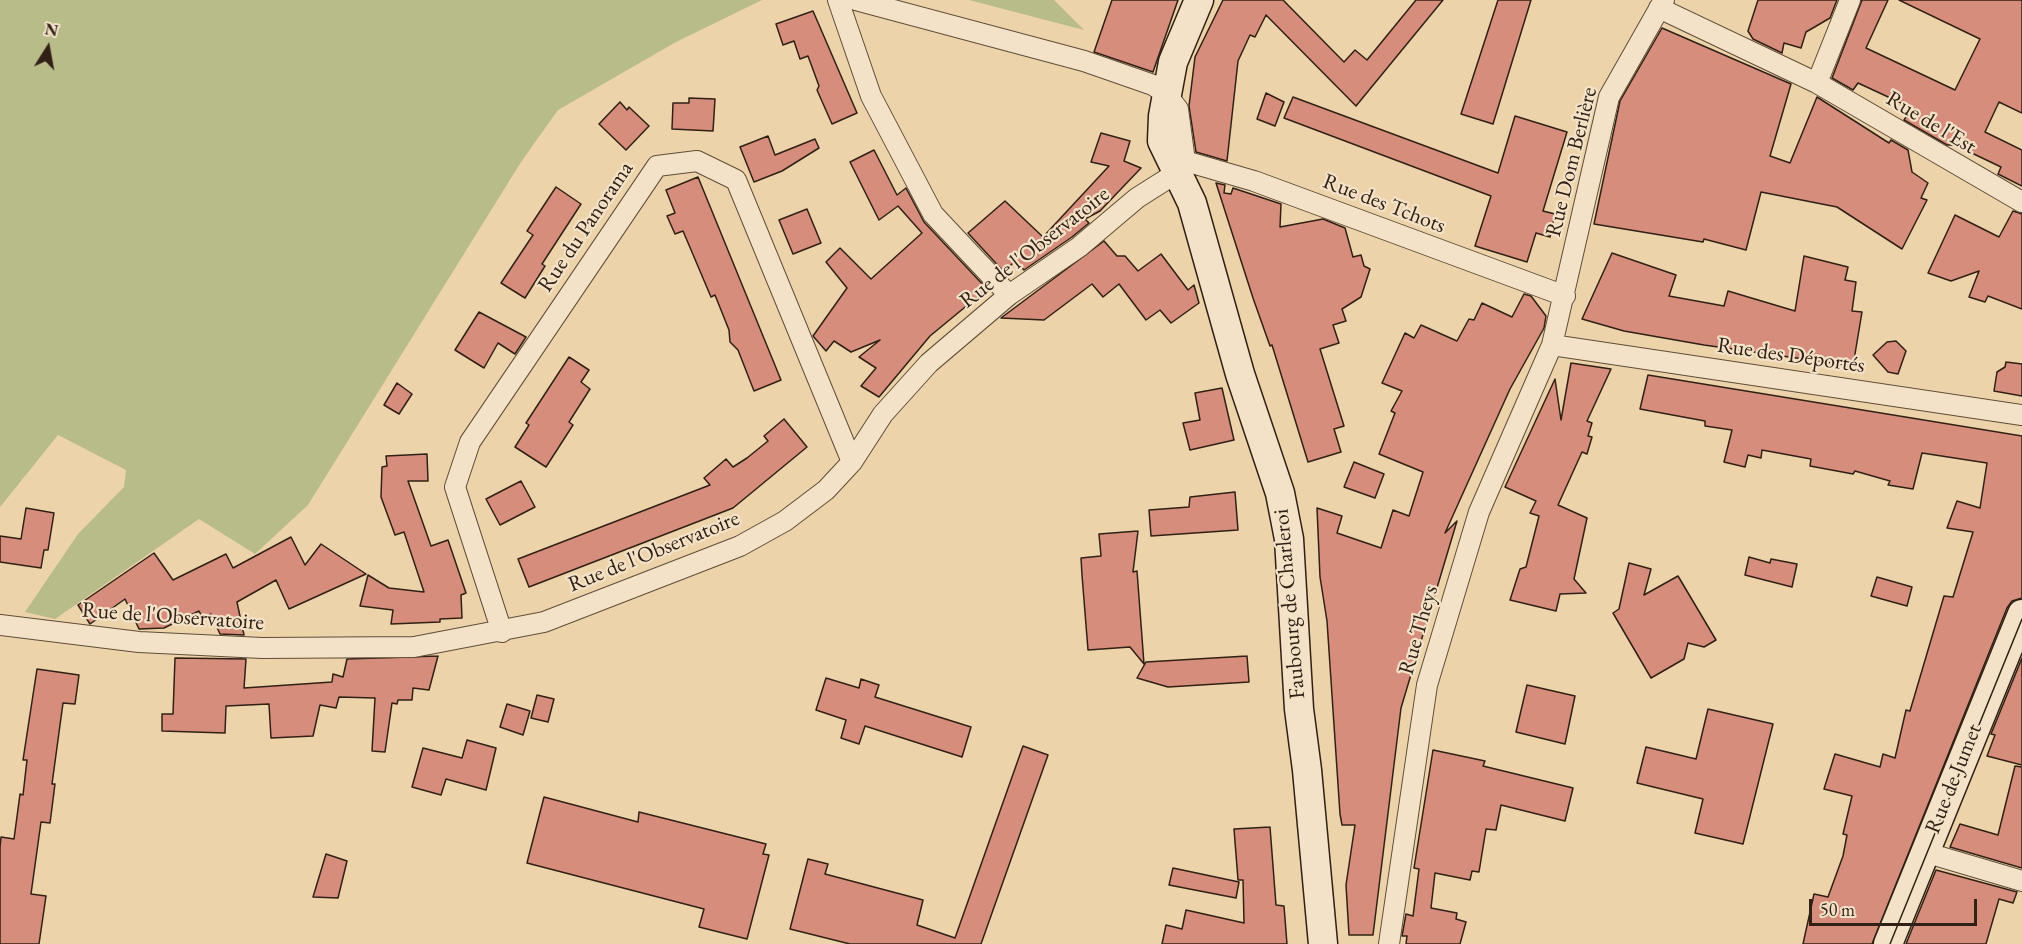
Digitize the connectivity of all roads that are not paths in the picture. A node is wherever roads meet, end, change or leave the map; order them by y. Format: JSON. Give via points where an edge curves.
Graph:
{"nodes":[{"id":1,"x":838,"y":0,"type":"edge"},
{"id":2,"x":856,"y":0,"type":"edge"},
{"id":3,"x":1199,"y":0,"type":"edge"},
{"id":4,"x":1850,"y":0,"type":"edge"},
{"id":5,"x":1661,"y":4,"type":"edge"},
{"id":6,"x":1817,"y":83,"type":"junction"},
{"id":7,"x":1166,"y":93,"type":"junction"},
{"id":8,"x":1182,"y":166,"type":"junction"},
{"id":9,"x":2022,"y":202,"type":"edge"},
{"id":10,"x":1009,"y":295,"type":"junction"},
{"id":11,"x":1565,"y":296,"type":"junction"},
{"id":12,"x":1552,"y":345,"type":"junction"},
{"id":13,"x":2022,"y":415,"type":"edge"},
{"id":14,"x":852,"y":462,"type":"junction"},
{"id":15,"x":2022,"y":614,"type":"edge"},
{"id":16,"x":0,"y":625,"type":"edge"},
{"id":17,"x":502,"y":632,"type":"junction"},
{"id":18,"x":1924,"y":852,"type":"junction"},
{"id":19,"x":2022,"y":881,"type":"edge"},
{"id":20,"x":1323,"y":944,"type":"edge"},
{"id":21,"x":1389,"y":944,"type":"edge"},
{"id":22,"x":1888,"y":944,"type":"edge"}],
"edges":[{"from":1,"to":10,"type":"street","via":[[871,96],[933,214]]},
{"from":2,"to":7,"type":"street","via":[[1084,61]]},
{"from":3,"to":7,"type":"main road","name":"Faubourg de Charleroi","via":[[1173,62]]},
{"from":4,"to":6,"type":"street"},
{"from":5,"to":6,"type":"street","name":"Rue de l'Est"},
{"from":5,"to":11,"type":"street","name":"Rue Dom Berlière","via":[[1609,97]]},
{"from":6,"to":9,"type":"street","name":"Rue de l'Est"},
{"from":7,"to":8,"type":"main road","name":"Faubourg de Charleroi","via":[[1162,141]]},
{"from":8,"to":10,"type":"street","name":"Rue de l'Observatoire","via":[[1079,247]]},
{"from":8,"to":11,"type":"street","name":"Rue des Tchots","via":[[1254,181]]},
{"from":8,"to":20,"type":"main road","name":"Faubourg de Charleroi","via":[[1240,374],[1280,493],[1289,539],[1299,709]]},
{"from":10,"to":14,"type":"street","name":"Rue de l'Observatoire","via":[[929,363],[883,414]]},
{"from":11,"to":12,"type":"street","name":"Rue Dom Berlière"},
{"from":12,"to":13,"type":"street","name":"Rue des Déportés"},
{"from":12,"to":21,"type":"street","name":"Rue Theys","via":[[1479,512],[1427,685]]},
{"from":14,"to":17,"type":"street","name":"Rue de l'Observatoire","via":[[826,490],[785,521],[740,546],[544,622]]},
{"from":14,"to":17,"type":"street","name":"Rue du Panorama","via":[[736,180],[697,161],[657,166],[470,442],[454,487]]},
{"from":15,"to":18,"type":"main road","name":"Rue de Jumet"},
{"from":16,"to":17,"type":"street","name":"Rue de l'Observatoire","via":[[139,642],[262,648],[414,647]]},
{"from":18,"to":19,"type":"street"},
{"from":18,"to":22,"type":"main road","name":"Rue de Jumet"}]}
